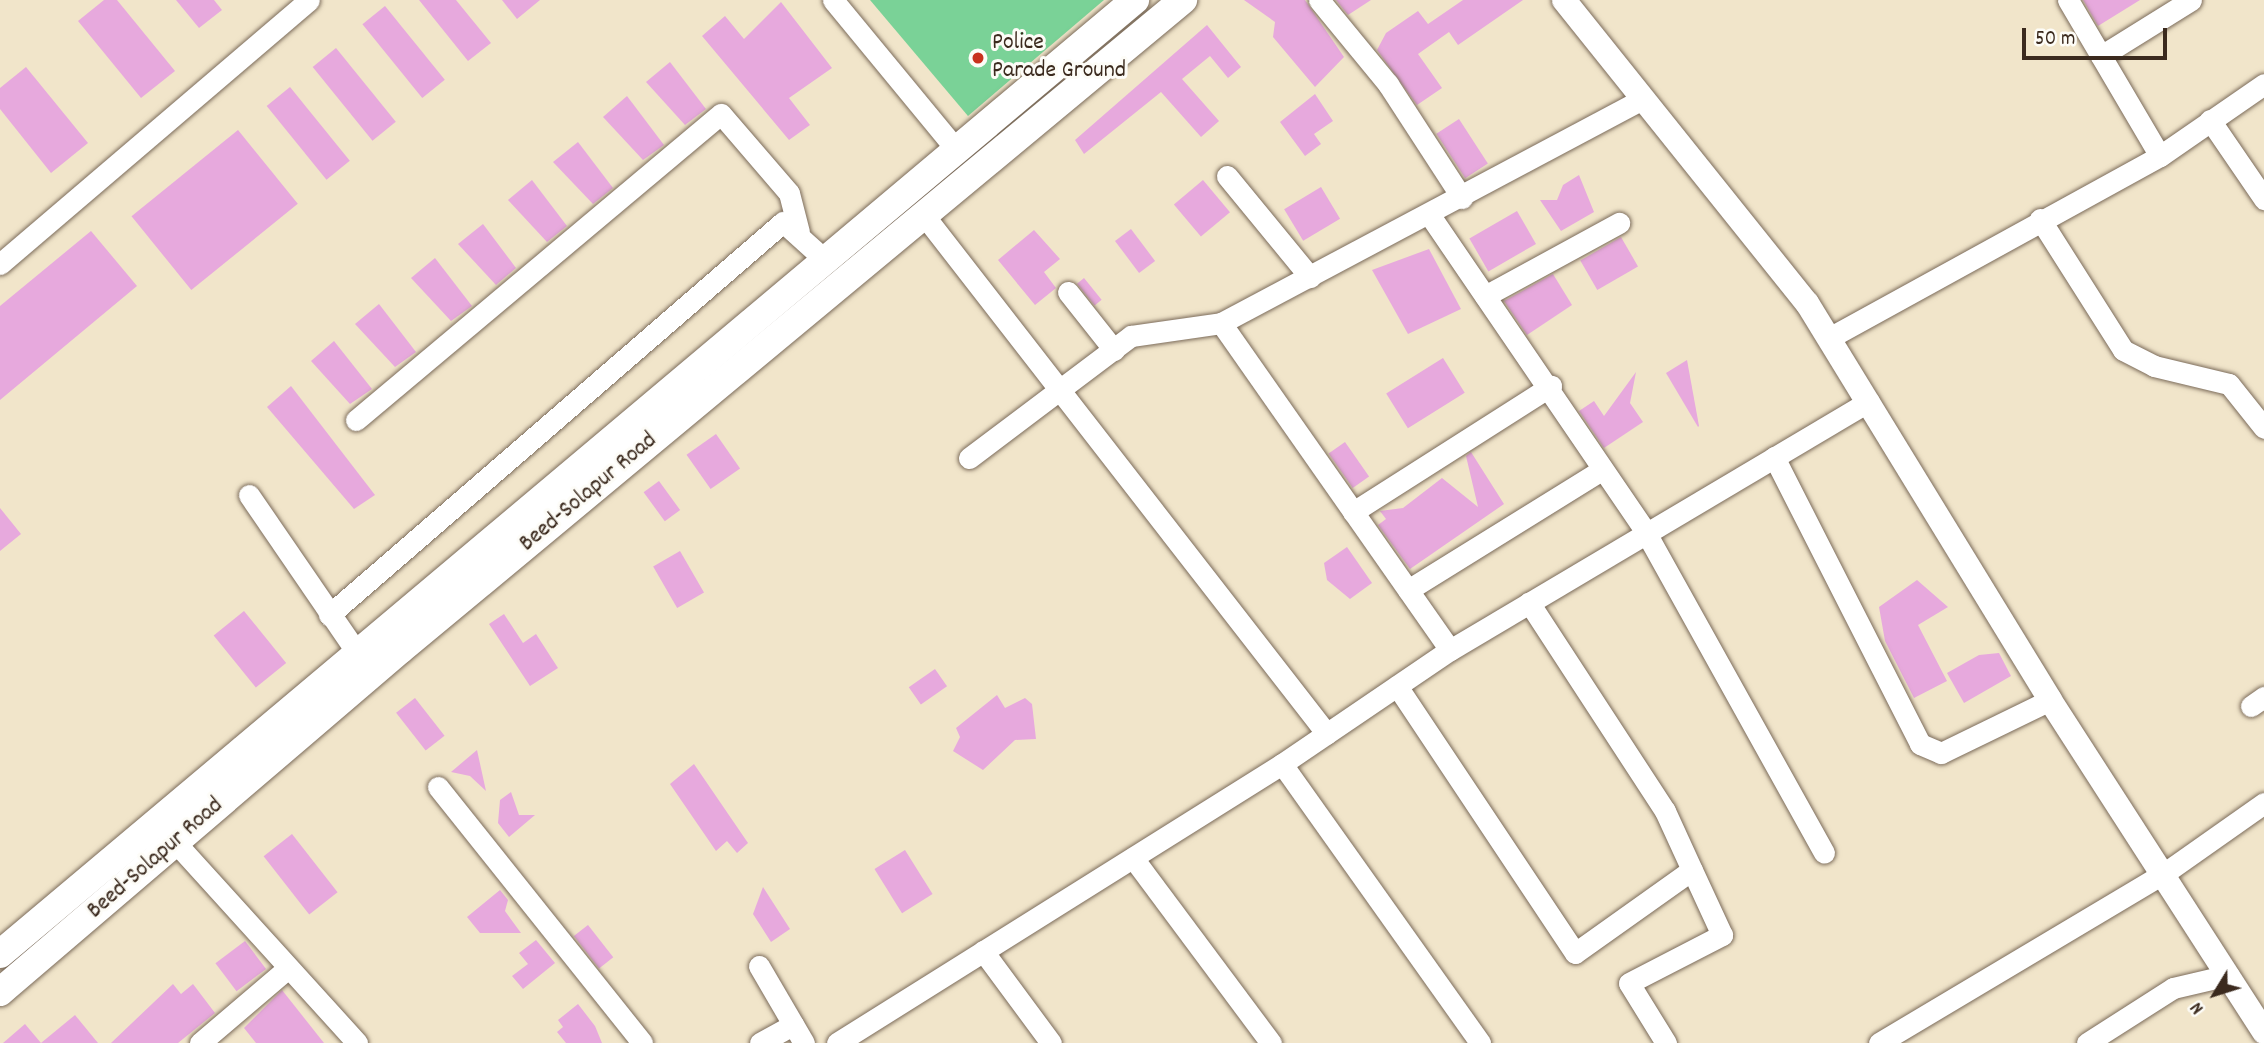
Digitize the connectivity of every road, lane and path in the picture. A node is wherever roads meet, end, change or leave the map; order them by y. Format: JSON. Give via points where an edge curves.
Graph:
{"nodes":[{"id":1,"x":309,"y":0,"type":"edge"},
{"id":2,"x":833,"y":0,"type":"edge"},
{"id":3,"x":1135,"y":0,"type":"edge"},
{"id":4,"x":1183,"y":0,"type":"edge"},
{"id":5,"x":1319,"y":0,"type":"edge"},
{"id":6,"x":1564,"y":0,"type":"edge"},
{"id":7,"x":2068,"y":0,"type":"edge"},
{"id":8,"x":2191,"y":0,"type":"edge"},
{"id":9,"x":2101,"y":56,"type":"junction"},
{"id":10,"x":2264,"y":83,"type":"edge"},
{"id":11,"x":1643,"y":99,"type":"junction"},
{"id":12,"x":2210,"y":120,"type":"junction"},
{"id":13,"x":956,"y":149,"type":"junction"},
{"id":14,"x":2160,"y":156,"type":"junction"},
{"id":15,"x":1227,"y":176,"type":"dead end"},
{"id":16,"x":1462,"y":198,"type":"junction"},
{"id":17,"x":2264,"y":199,"type":"edge"},
{"id":18,"x":923,"y":214,"type":"junction"},
{"id":19,"x":1431,"y":217,"type":"junction"},
{"id":20,"x":2040,"y":219,"type":"junction"},
{"id":21,"x":1619,"y":223,"type":"dead end"},
{"id":22,"x":799,"y":232,"type":"junction"},
{"id":23,"x":824,"y":259,"type":"junction"},
{"id":24,"x":0,"y":264,"type":"edge"},
{"id":25,"x":1310,"y":277,"type":"junction"},
{"id":26,"x":1068,"y":292,"type":"dead end"},
{"id":27,"x":1485,"y":296,"type":"junction"},
{"id":28,"x":1222,"y":323,"type":"junction"},
{"id":29,"x":1829,"y":338,"type":"junction"},
{"id":30,"x":1114,"y":350,"type":"junction"},
{"id":31,"x":1550,"y":386,"type":"junction"},
{"id":32,"x":1060,"y":391,"type":"junction"},
{"id":33,"x":1869,"y":401,"type":"junction"},
{"id":34,"x":356,"y":420,"type":"dead end"},
{"id":35,"x":2264,"y":428,"type":"edge"},
{"id":36,"x":1774,"y":457,"type":"junction"},
{"id":37,"x":969,"y":458,"type":"dead end"},
{"id":38,"x":1600,"y":471,"type":"junction"},
{"id":39,"x":249,"y":495,"type":"dead end"},
{"id":40,"x":1353,"y":512,"type":"junction"},
{"id":41,"x":1645,"y":531,"type":"junction"},
{"id":42,"x":1408,"y":590,"type":"junction"},
{"id":43,"x":1529,"y":602,"type":"junction"},
{"id":44,"x":329,"y":615,"type":"junction"},
{"id":45,"x":355,"y":650,"type":"junction"},
{"id":46,"x":1450,"y":650,"type":"junction"},
{"id":47,"x":1397,"y":686,"type":"junction"},
{"id":48,"x":2050,"y":701,"type":"junction"},
{"id":49,"x":1326,"y":734,"type":"junction"},
{"id":50,"x":1282,"y":764,"type":"junction"},
{"id":51,"x":438,"y":787,"type":"dead end"},
{"id":52,"x":2264,"y":803,"type":"edge"},
{"id":53,"x":175,"y":842,"type":"junction"},
{"id":54,"x":1824,"y":853,"type":"dead end"},
{"id":55,"x":1133,"y":858,"type":"junction"},
{"id":56,"x":1692,"y":870,"type":"junction"},
{"id":57,"x":2166,"y":872,"type":"junction"},
{"id":58,"x":983,"y":951,"type":"junction"},
{"id":59,"x":0,"y":954,"type":"edge"},
{"id":60,"x":759,"y":966,"type":"dead end"},
{"id":61,"x":288,"y":968,"type":"junction"},
{"id":62,"x":2229,"y":975,"type":"junction"},
{"id":63,"x":0,"y":992,"type":"edge"},
{"id":64,"x":2264,"y":1032,"type":"edge"},
{"id":65,"x":798,"y":1034,"type":"edge"},
{"id":66,"x":200,"y":1043,"type":"edge"},
{"id":67,"x":356,"y":1043,"type":"edge"},
{"id":68,"x":642,"y":1043,"type":"edge"},
{"id":69,"x":760,"y":1043,"type":"edge"},
{"id":70,"x":837,"y":1043,"type":"edge"},
{"id":71,"x":1051,"y":1043,"type":"edge"},
{"id":72,"x":1271,"y":1043,"type":"edge"},
{"id":73,"x":1480,"y":1043,"type":"edge"},
{"id":74,"x":1666,"y":1043,"type":"edge"},
{"id":75,"x":1879,"y":1043,"type":"edge"},
{"id":76,"x":2087,"y":1043,"type":"edge"}],
"edges":[{"from":1,"to":24,"type":"street"},
{"from":2,"to":13,"type":"street"},
{"from":3,"to":13,"type":"main road","name":"Beed-Solapur Road"},
{"from":4,"to":18,"type":"main road","name":"Beed-Solapur Road"},
{"from":5,"to":16,"type":"street","via":[[1388,85]]},
{"from":6,"to":11,"type":"street"},
{"from":7,"to":9,"type":"street"},
{"from":8,"to":9,"type":"street"},
{"from":9,"to":14,"type":"street"},
{"from":10,"to":12,"type":"street"},
{"from":11,"to":16,"type":"street"},
{"from":11,"to":29,"type":"street"},
{"from":12,"to":14,"type":"street"},
{"from":12,"to":17,"type":"street"},
{"from":13,"to":23,"type":"main road","name":"Beed-Solapur Road"},
{"from":14,"to":20,"type":"street"},
{"from":15,"to":25,"type":"street"},
{"from":16,"to":19,"type":"street"},
{"from":18,"to":32,"type":"street"},
{"from":18,"to":53,"type":"main road","name":"Beed-Solapur Road"},
{"from":19,"to":25,"type":"street"},
{"from":19,"to":27,"type":"street"},
{"from":20,"to":29,"type":"street"},
{"from":20,"to":35,"type":"street","via":[[2123,350],[2154,366],[2228,384]]},
{"from":21,"to":27,"type":"street"},
{"from":22,"to":23,"type":"street"},
{"from":22,"to":34,"type":"street","via":[[789,193],[721,114]]},
{"from":22,"to":44,"type":"street","via":[[783,222]]},
{"from":23,"to":45,"type":"main road","name":"Beed-Solapur Road"},
{"from":25,"to":28,"type":"street"},
{"from":26,"to":30,"type":"street"},
{"from":27,"to":31,"type":"street"},
{"from":28,"to":30,"type":"street","via":[[1131,337]]},
{"from":28,"to":40,"type":"street"},
{"from":29,"to":33,"type":"street"},
{"from":30,"to":32,"type":"street"},
{"from":31,"to":38,"type":"street"},
{"from":31,"to":40,"type":"street"},
{"from":32,"to":37,"type":"street"},
{"from":32,"to":49,"type":"street"},
{"from":33,"to":36,"type":"street"},
{"from":33,"to":48,"type":"street"},
{"from":36,"to":41,"type":"street"},
{"from":36,"to":48,"type":"street","via":[[1920,744],[1941,753]]},
{"from":38,"to":41,"type":"street"},
{"from":38,"to":42,"type":"street"},
{"from":39,"to":44,"type":"street"},
{"from":40,"to":42,"type":"street"},
{"from":41,"to":43,"type":"street"},
{"from":41,"to":54,"type":"street"},
{"from":42,"to":46,"type":"street"},
{"from":43,"to":46,"type":"street"},
{"from":43,"to":56,"type":"street","via":[[1665,811]]},
{"from":44,"to":45,"type":"street"},
{"from":45,"to":59,"type":"main road","name":"Beed-Solapur Road"},
{"from":46,"to":47,"type":"street"},
{"from":47,"to":49,"type":"street"},
{"from":47,"to":56,"type":"street","via":[[1575,953]]},
{"from":48,"to":57,"type":"street"},
{"from":49,"to":50,"type":"street"},
{"from":50,"to":55,"type":"street"},
{"from":50,"to":73,"type":"street"},
{"from":51,"to":68,"type":"street"},
{"from":52,"to":57,"type":"street"},
{"from":53,"to":61,"type":"street"},
{"from":53,"to":63,"type":"main road","name":"Beed-Solapur Road"},
{"from":55,"to":58,"type":"street"},
{"from":55,"to":72,"type":"street"},
{"from":56,"to":74,"type":"street","via":[[1722,935],[1629,982]]},
{"from":57,"to":62,"type":"street"},
{"from":57,"to":75,"type":"street"},
{"from":58,"to":70,"type":"street"},
{"from":58,"to":71,"type":"street"},
{"from":60,"to":65,"type":"street"},
{"from":61,"to":66,"type":"street"},
{"from":61,"to":67,"type":"street"},
{"from":62,"to":64,"type":"street"},
{"from":62,"to":76,"type":"street","via":[[2173,988]]},
{"from":65,"to":69,"type":"street"}]}
